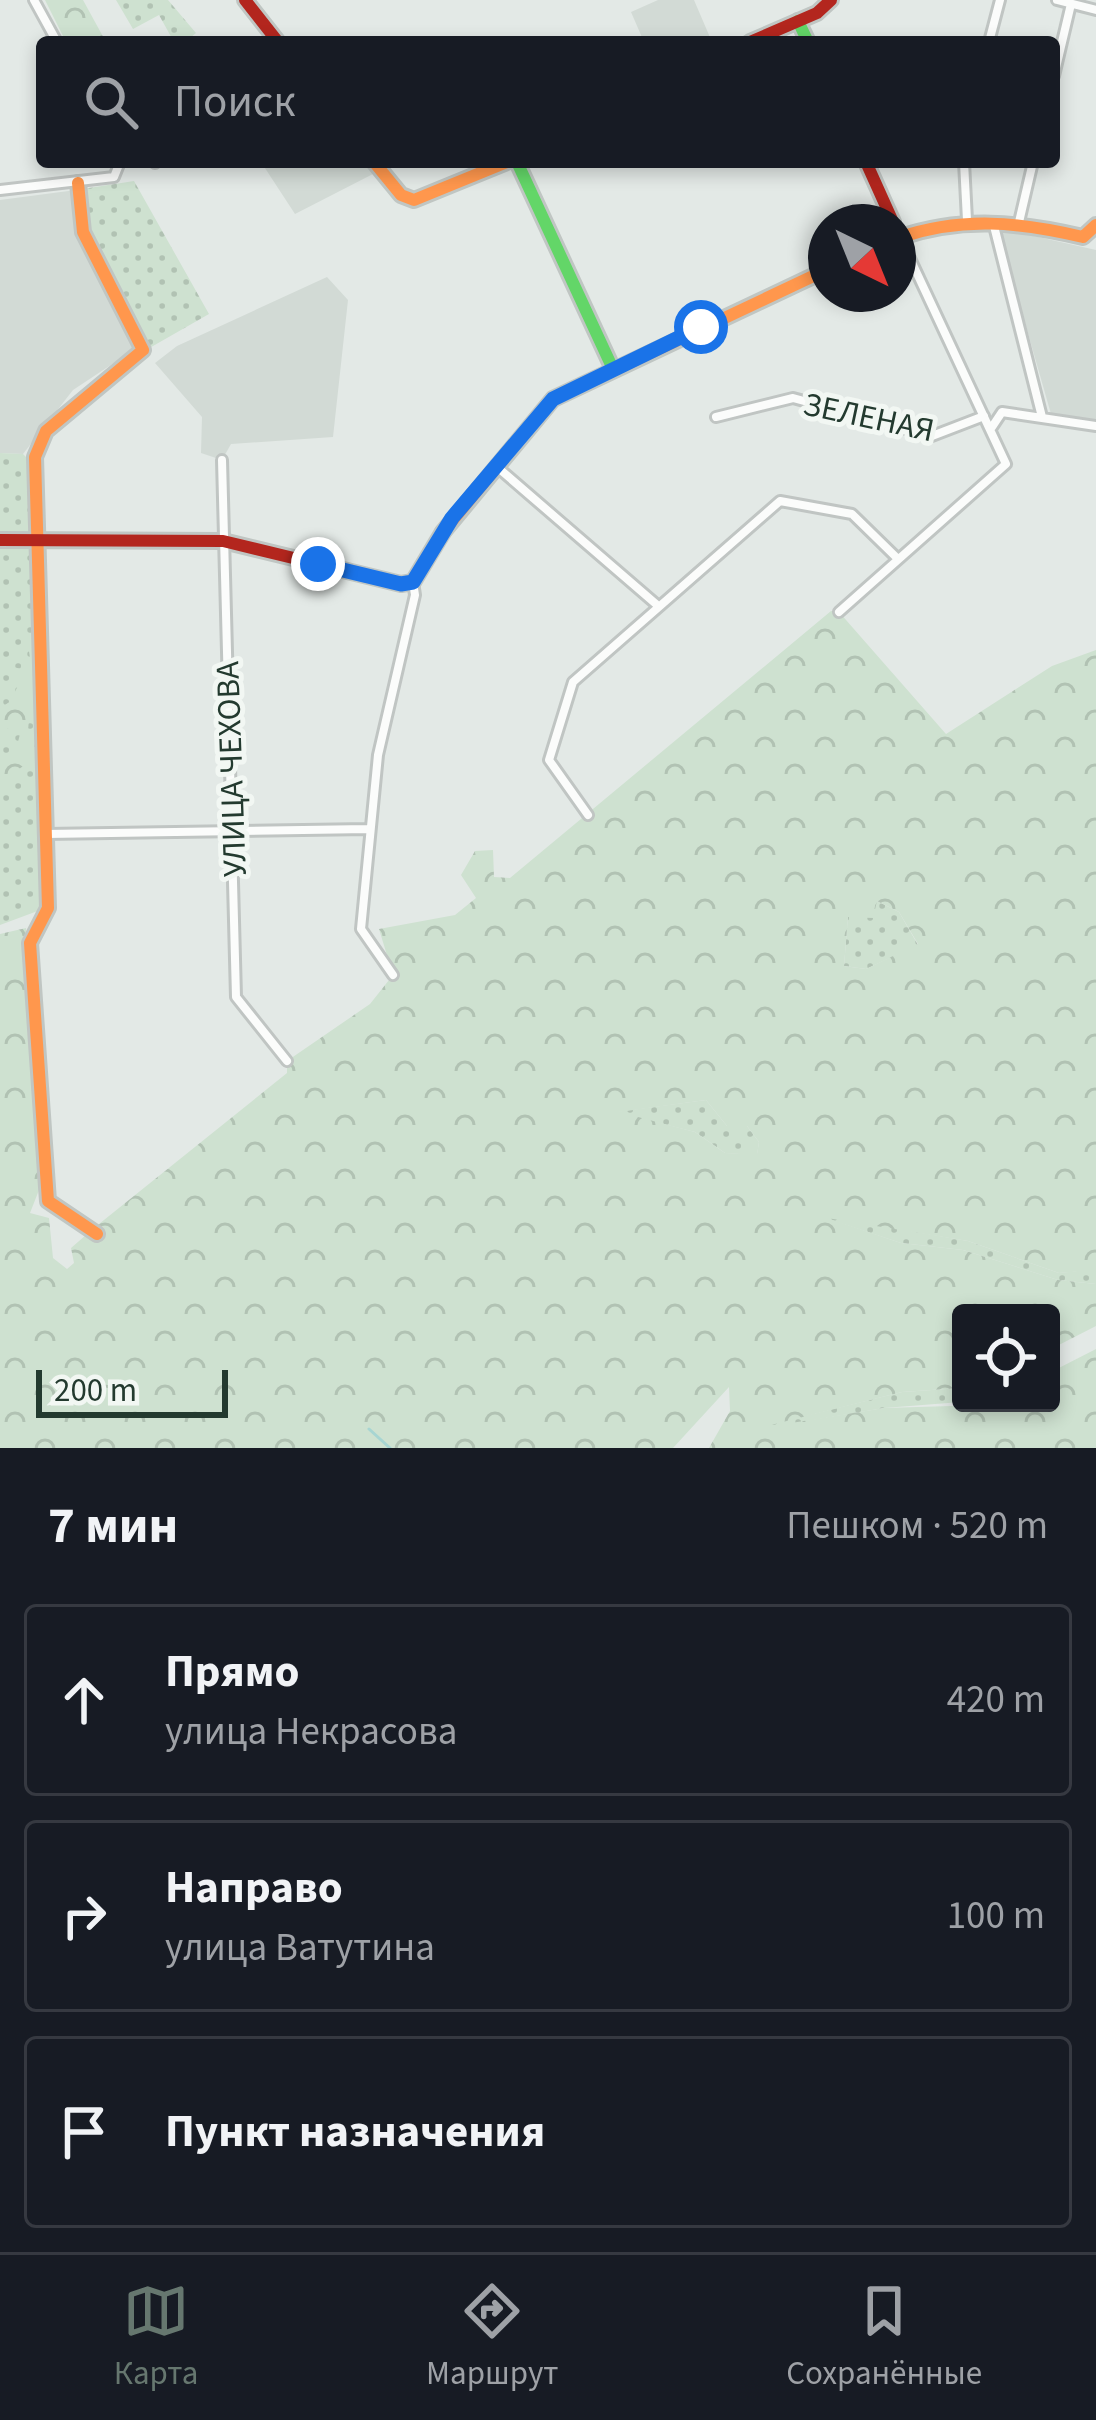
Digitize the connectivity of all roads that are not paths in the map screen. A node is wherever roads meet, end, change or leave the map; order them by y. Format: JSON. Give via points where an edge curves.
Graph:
{"nodes":[{"id":1,"x":34,"y":0,"type":"edge"},
{"id":2,"x":245,"y":0,"type":"edge"},
{"id":3,"x":1000,"y":0,"type":"edge"},
{"id":4,"x":1057,"y":0,"type":"edge"},
{"id":5,"x":828,"y":4,"type":"edge"},
{"id":6,"x":1071,"y":4,"type":"junction"},
{"id":7,"x":1096,"y":10,"type":"edge"},
{"id":8,"x":798,"y":21,"type":"junction"},
{"id":9,"x":53,"y":36,"type":"edge"},
{"id":10,"x":273,"y":36,"type":"edge"},
{"id":11,"x":764,"y":36,"type":"edge"},
{"id":12,"x":805,"y":36,"type":"edge"},
{"id":13,"x":991,"y":36,"type":"edge"},
{"id":14,"x":1060,"y":51,"type":"edge"},
{"id":15,"x":120,"y":168,"type":"edge"},
{"id":16,"x":379,"y":168,"type":"edge"},
{"id":17,"x":494,"y":168,"type":"edge"},
{"id":18,"x":520,"y":168,"type":"edge"},
{"id":19,"x":869,"y":168,"type":"edge"},
{"id":20,"x":964,"y":168,"type":"edge"},
{"id":21,"x":1032,"y":168,"type":"edge"},
{"id":22,"x":78,"y":184,"type":"junction"},
{"id":23,"x":0,"y":190,"type":"edge"},
{"id":24,"x":885,"y":204,"type":"edge"},
{"id":25,"x":992,"y":218,"type":"junction"},
{"id":26,"x":967,"y":220,"type":"junction"},
{"id":27,"x":1019,"y":222,"type":"junction"},
{"id":28,"x":1096,"y":225,"type":"edge"},
{"id":29,"x":916,"y":232,"type":"edge"},
{"id":30,"x":1089,"y":238,"type":"edge"},
{"id":31,"x":916,"y":272,"type":"edge"},
{"id":32,"x":808,"y":278,"type":"edge"},
{"id":33,"x":613,"y":369,"type":"junction"},
{"id":34,"x":984,"y":416,"type":"junction"},
{"id":35,"x":716,"y":417,"type":"dead end"},
{"id":36,"x":1042,"y":417,"type":"junction"},
{"id":37,"x":1096,"y":426,"type":"edge"},
{"id":38,"x":992,"y":429,"type":"junction"},
{"id":39,"x":222,"y":460,"type":"dead end"},
{"id":40,"x":495,"y":465,"type":"junction"},
{"id":41,"x":0,"y":540,"type":"edge"},
{"id":42,"x":37,"y":541,"type":"junction"},
{"id":43,"x":223,"y":541,"type":"junction"},
{"id":44,"x":898,"y":559,"type":"junction"},
{"id":45,"x":413,"y":582,"type":"junction"},
{"id":46,"x":656,"y":604,"type":"junction"},
{"id":47,"x":839,"y":612,"type":"dead end"},
{"id":48,"x":588,"y":815,"type":"dead end"},
{"id":49,"x":368,"y":829,"type":"junction"},
{"id":50,"x":232,"y":832,"type":"junction"},
{"id":51,"x":44,"y":834,"type":"junction"},
{"id":52,"x":393,"y":975,"type":"dead end"},
{"id":53,"x":287,"y":1061,"type":"dead end"},
{"id":54,"x":97,"y":1234,"type":"dead end"}],
"edges":[{"from":1,"to":9,"type":"street"},
{"from":2,"to":10,"type":"street"},
{"from":3,"to":13,"type":"street"},
{"from":4,"to":6,"type":"street"},
{"from":5,"to":8,"type":"street"},
{"from":6,"to":7,"type":"street"},
{"from":6,"to":14,"type":"street"},
{"from":8,"to":11,"type":"street"},
{"from":8,"to":12,"type":"street"},
{"from":15,"to":22,"type":"street"},
{"from":16,"to":17,"type":"street","via":[[406,199],[424,199]]},
{"from":18,"to":33,"type":"street"},
{"from":19,"to":24,"type":"street"},
{"from":20,"to":26,"type":"street"},
{"from":21,"to":27,"type":"street"},
{"from":22,"to":23,"type":"street"},
{"from":22,"to":42,"type":"street","via":[[83,232],[143,350],[46,431],[35,457]]},
{"from":25,"to":26,"type":"street"},
{"from":25,"to":27,"type":"street"},
{"from":25,"to":36,"type":"street"},
{"from":26,"to":29,"type":"street"},
{"from":27,"to":30,"type":"street"},
{"from":28,"to":30,"type":"street"},
{"from":31,"to":34,"type":"street"},
{"from":32,"to":33,"type":"street"},
{"from":33,"to":40,"type":"street","via":[[553,399]]},
{"from":34,"to":35,"type":"street","name":"ЗЕЛЕНАЯ","via":[[932,436],[793,398]]},
{"from":34,"to":38,"type":"street"},
{"from":36,"to":37,"type":"street"},
{"from":36,"to":38,"type":"street","via":[[1002,412]]},
{"from":38,"to":44,"type":"street","via":[[1006,464]]},
{"from":39,"to":43,"type":"street","name":"УЛИЦА ЧЕХОВА"},
{"from":40,"to":45,"type":"street"},
{"from":40,"to":46,"type":"street"},
{"from":41,"to":42,"type":"street"},
{"from":42,"to":43,"type":"street"},
{"from":42,"to":51,"type":"street"},
{"from":43,"to":45,"type":"street"},
{"from":43,"to":50,"type":"street","name":"УЛИЦА ЧЕХОВА"},
{"from":44,"to":46,"type":"street","via":[[852,514],[780,501]]},
{"from":44,"to":47,"type":"street"},
{"from":45,"to":49,"type":"street"},
{"from":46,"to":48,"type":"street","via":[[573,682],[549,760]]},
{"from":49,"to":50,"type":"street"},
{"from":49,"to":52,"type":"street","via":[[362,929]]},
{"from":50,"to":51,"type":"street"},
{"from":50,"to":53,"type":"street","name":"УЛИЦА ЧЕХОВА","via":[[236,998]]},
{"from":51,"to":54,"type":"street","via":[[48,908],[30,944],[48,1201]]}]}
